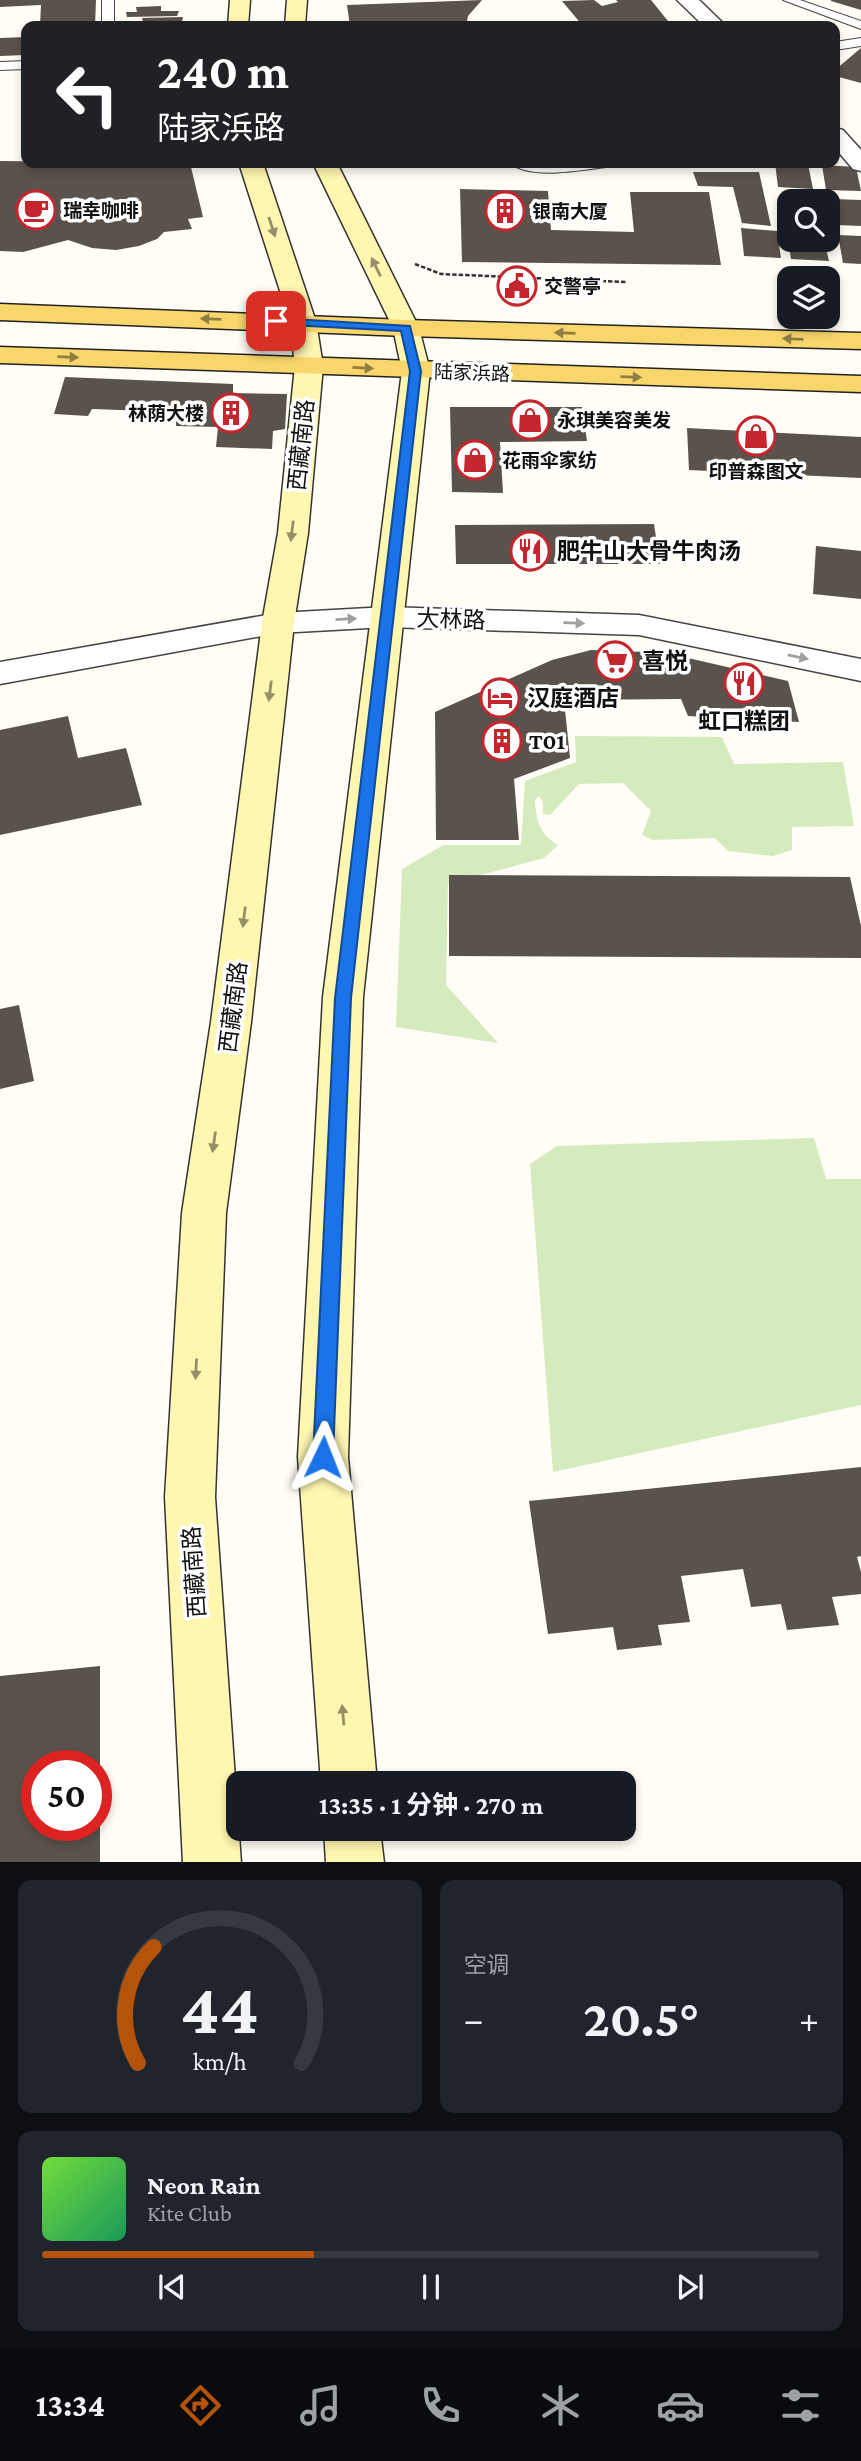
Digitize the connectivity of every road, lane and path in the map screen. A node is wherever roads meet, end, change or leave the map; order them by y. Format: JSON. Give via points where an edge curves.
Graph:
{"nodes":[{"id":1,"x":108,"y":0,"type":"edge"},
{"id":2,"x":240,"y":0,"type":"edge"},
{"id":3,"x":297,"y":0,"type":"edge"},
{"id":4,"x":687,"y":0,"type":"edge"},
{"id":5,"x":789,"y":0,"type":"edge"},
{"id":6,"x":108,"y":21,"type":"edge"},
{"id":7,"x":238,"y":21,"type":"edge"},
{"id":8,"x":295,"y":21,"type":"edge"},
{"id":9,"x":710,"y":21,"type":"edge"},
{"id":10,"x":861,"y":25,"type":"edge"},
{"id":11,"x":861,"y":42,"type":"edge"},
{"id":12,"x":840,"y":45,"type":"edge"},
{"id":13,"x":21,"y":65,"type":"edge"},
{"id":14,"x":0,"y":66,"type":"edge"},
{"id":15,"x":840,"y":141,"type":"edge"},
{"id":16,"x":861,"y":164,"type":"edge"},
{"id":17,"x":253,"y":168,"type":"edge"},
{"id":18,"x":327,"y":168,"type":"edge"},
{"id":19,"x":538,"y":168,"type":"edge"},
{"id":20,"x":564,"y":168,"type":"edge"},
{"id":21,"x":371,"y":258,"type":"junction"},
{"id":22,"x":626,"y":282,"type":"dead end"},
{"id":23,"x":0,"y":313,"type":"edge"},
{"id":24,"x":303,"y":322,"type":"junction"},
{"id":25,"x":406,"y":328,"type":"junction"},
{"id":26,"x":861,"y":341,"type":"edge"},
{"id":27,"x":0,"y":355,"type":"edge"},
{"id":28,"x":309,"y":366,"type":"junction"},
{"id":29,"x":416,"y":371,"type":"junction"},
{"id":30,"x":861,"y":384,"type":"edge"},
{"id":31,"x":387,"y":617,"type":"junction"},
{"id":32,"x":278,"y":623,"type":"junction"},
{"id":33,"x":861,"y":670,"type":"edge"},
{"id":34,"x":0,"y":673,"type":"edge"},
{"id":35,"x":348,"y":1771,"type":"edge"},
{"id":36,"x":353,"y":1841,"type":"edge"},
{"id":37,"x":212,"y":1862,"type":"edge"},
{"id":38,"x":355,"y":1862,"type":"edge"}],
"edges":[{"from":1,"to":6,"type":"lane"},
{"from":2,"to":7,"type":"main road"},
{"from":3,"to":8,"type":"main road"},
{"from":4,"to":9,"type":"street"},
{"from":5,"to":10,"type":"lane"},
{"from":11,"to":12,"type":"lane"},
{"from":13,"to":14,"type":"lane"},
{"from":15,"to":16,"type":"street"},
{"from":17,"to":24,"type":"main road","name":"西藏南路","one_way":true},
{"from":18,"to":21,"type":"main road"},
{"from":19,"to":20,"type":"lane"},
{"from":21,"to":22,"type":"path","via":[[395,257],[441,274]]},
{"from":25,"to":21,"type":"main road","one_way":true},
{"from":24,"to":23,"type":"main road","name":"陆家浜路","one_way":true},
{"from":24,"to":25,"type":"main road","name":"陆家浜路"},
{"from":24,"to":28,"type":"main road","name":"西藏南路"},
{"from":26,"to":25,"type":"main road","name":"陆家浜路","one_way":true},
{"from":25,"to":29,"type":"main road"},
{"from":27,"to":28,"type":"main road","name":"陆家浜路","one_way":true},
{"from":28,"to":29,"type":"main road","name":"陆家浜路","one_way":true},
{"from":28,"to":32,"type":"main road","name":"西藏南路","one_way":true,"via":[[293,533]]},
{"from":29,"to":30,"type":"main road","name":"陆家浜路","one_way":true},
{"from":29,"to":31,"type":"main road"},
{"from":32,"to":31,"type":"street","name":"大林路","one_way":true},
{"from":31,"to":33,"type":"street","name":"大林路","one_way":true,"via":[[639,625]]},
{"from":35,"to":31,"type":"main road","one_way":true,"via":[[323,1457],[343,998]]},
{"from":32,"to":34,"type":"street","name":"大林路"},
{"from":32,"to":37,"type":"main road","name":"西藏南路","one_way":true,"via":[[204,1213],[190,1497]]},
{"from":36,"to":38,"type":"main road"}]}
